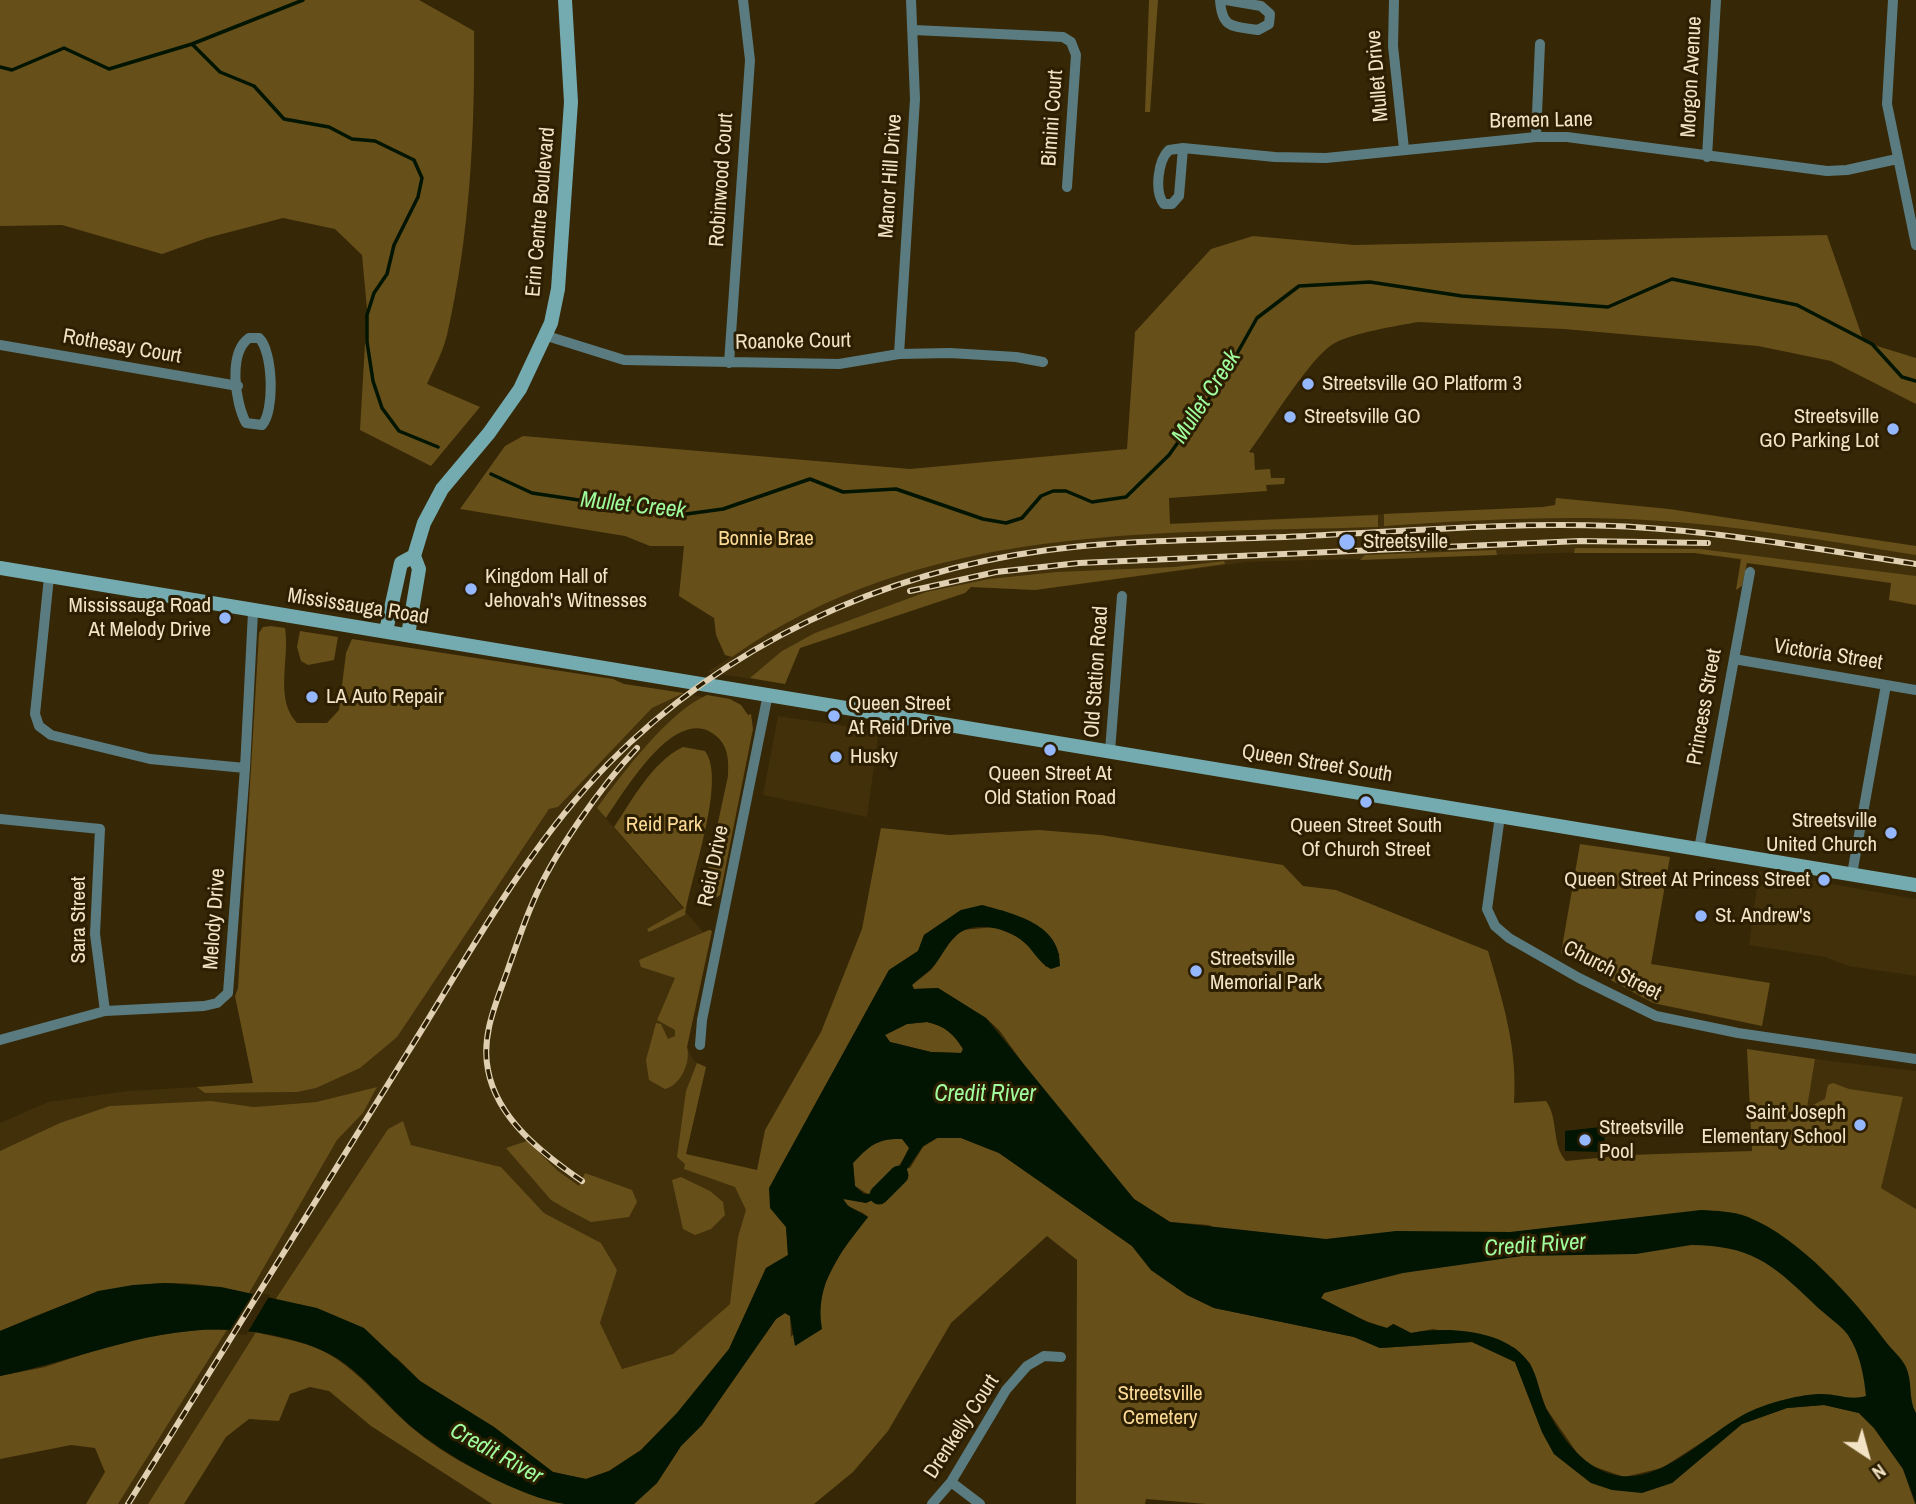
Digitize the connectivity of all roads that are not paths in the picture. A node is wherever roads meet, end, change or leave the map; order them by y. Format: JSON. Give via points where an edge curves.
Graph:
{"nodes":[{"id":1,"x":565,"y":0,"type":"edge"},
{"id":2,"x":743,"y":0,"type":"edge"},
{"id":3,"x":911,"y":0,"type":"edge"},
{"id":4,"x":1220,"y":0,"type":"edge"},
{"id":5,"x":1226,"y":0,"type":"edge"},
{"id":6,"x":1394,"y":0,"type":"edge"},
{"id":7,"x":1716,"y":0,"type":"edge"},
{"id":8,"x":1893,"y":0,"type":"edge"},
{"id":9,"x":914,"y":30,"type":"junction"},
{"id":10,"x":1540,"y":44,"type":"dead end"},
{"id":11,"x":1536,"y":137,"type":"junction"},
{"id":12,"x":1183,"y":148,"type":"junction"},
{"id":13,"x":1404,"y":149,"type":"junction"},
{"id":14,"x":1707,"y":157,"type":"junction"},
{"id":15,"x":1896,"y":159,"type":"junction"},
{"id":16,"x":1067,"y":187,"type":"dead end"},
{"id":17,"x":1916,"y":245,"type":"edge"},
{"id":18,"x":547,"y":337,"type":"junction"},
{"id":19,"x":0,"y":345,"type":"edge"},
{"id":20,"x":899,"y":354,"type":"junction"},
{"id":21,"x":1043,"y":362,"type":"dead end"},
{"id":22,"x":729,"y":363,"type":"junction"},
{"id":23,"x":238,"y":386,"type":"junction"},
{"id":24,"x":414,"y":556,"type":"junction"},
{"id":25,"x":0,"y":568,"type":"edge"},
{"id":26,"x":1750,"y":572,"type":"dead end"},
{"id":27,"x":49,"y":577,"type":"junction"},
{"id":28,"x":1122,"y":596,"type":"dead end"},
{"id":29,"x":253,"y":612,"type":"junction"},
{"id":30,"x":386,"y":631,"type":"junction"},
{"id":31,"x":408,"y":635,"type":"junction"},
{"id":32,"x":1734,"y":659,"type":"junction"},
{"id":33,"x":1885,"y":684,"type":"junction"},
{"id":34,"x":710,"y":686,"type":"joint"},
{"id":35,"x":1916,"y":690,"type":"edge"},
{"id":36,"x":768,"y":694,"type":"junction"},
{"id":37,"x":1110,"y":751,"type":"junction"},
{"id":38,"x":245,"y":768,"type":"junction"},
{"id":39,"x":1500,"y":817,"type":"junction"},
{"id":40,"x":0,"y":819,"type":"edge"},
{"id":41,"x":1699,"y":849,"type":"junction"},
{"id":42,"x":1853,"y":874,"type":"junction"},
{"id":43,"x":1916,"y":885,"type":"edge"},
{"id":44,"x":105,"y":1012,"type":"junction"},
{"id":45,"x":0,"y":1040,"type":"edge"},
{"id":46,"x":700,"y":1045,"type":"dead end"},
{"id":47,"x":1916,"y":1059,"type":"edge"},
{"id":48,"x":1060,"y":1357,"type":"dead end"},
{"id":49,"x":951,"y":1482,"type":"junction"},
{"id":50,"x":932,"y":1504,"type":"edge"},
{"id":51,"x":980,"y":1504,"type":"edge"}],
"edges":[{"from":1,"to":18,"type":"main road","name":"Erin Centre Boulevard","via":[[571,102],[558,289]]},
{"from":2,"to":22,"type":"street","name":"Robinwood Court","via":[[750,60]]},
{"from":3,"to":9,"type":"street","name":"Manor Hill Drive"},
{"from":4,"to":5,"type":"street","via":[[1221,16],[1229,25],[1258,30],[1269,24],[1270,14],[1261,6]]},
{"from":6,"to":13,"type":"street","name":"Mullet Drive","via":[[1393,46]]},
{"from":7,"to":14,"type":"street","name":"Morgon Avenue"},
{"from":8,"to":15,"type":"street","via":[[1886,104]]},
{"from":9,"to":16,"type":"street","name":"Bimini Court","via":[[1063,37],[1071,43],[1076,55]]},
{"from":9,"to":20,"type":"street","name":"Manor Hill Drive","via":[[915,99]]},
{"from":10,"to":11,"type":"street"},
{"from":11,"to":13,"type":"street","name":"Bremen Lane"},
{"from":11,"to":14,"type":"street","name":"Bremen Lane","via":[[1603,139]]},
{"from":12,"to":12,"type":"street","via":[[1179,196],[1172,204],[1164,204],[1159,193],[1161,162],[1169,150]]},
{"from":12,"to":13,"type":"street","name":"Bremen Lane","via":[[1302,158]]},
{"from":14,"to":15,"type":"street","name":"Bremen Lane","via":[[1827,171]]},
{"from":15,"to":17,"type":"street"},
{"from":18,"to":22,"type":"street","name":"Roanoke Court","via":[[624,360]]},
{"from":18,"to":24,"type":"main road","name":"Erin Centre Boulevard","via":[[507,409],[442,489]]},
{"from":19,"to":23,"type":"street","name":"Rothesay Court"},
{"from":20,"to":21,"type":"street","name":"Roanoke Court","via":[[950,353]]},
{"from":20,"to":22,"type":"street","name":"Roanoke Court","via":[[838,364]]},
{"from":23,"to":23,"type":"street","via":[[239,409],[246,423],[262,425],[270,409],[269,368],[266,345],[259,338],[242,343],[237,355]]},
{"from":24,"to":30,"type":"main road","name":"Erin Centre Boulevard","via":[[401,563]]},
{"from":24,"to":31,"type":"main road","name":"Erin Centre Boulevard","via":[[419,569]]},
{"from":25,"to":27,"type":"main road","name":"Mississauga Road"},
{"from":26,"to":32,"type":"street","name":"Princess Street"},
{"from":27,"to":29,"type":"main road","name":"Mississauga Road"},
{"from":27,"to":38,"type":"street","via":[[35,714],[39,726],[51,735],[150,759]]},
{"from":28,"to":37,"type":"street","name":"Old Station Road"},
{"from":29,"to":30,"type":"main road","name":"Mississauga Road"},
{"from":29,"to":38,"type":"street","name":"Melody Drive"},
{"from":30,"to":31,"type":"main road","name":"Mississauga Road"},
{"from":31,"to":34,"type":"main road","name":"Mississauga Road"},
{"from":32,"to":33,"type":"street","name":"Victoria Street"},
{"from":32,"to":41,"type":"street","name":"Princess Street"},
{"from":33,"to":35,"type":"street","name":"Victoria Street"},
{"from":33,"to":42,"type":"street"},
{"from":34,"to":36,"type":"main road","name":"Queen Street South"},
{"from":36,"to":37,"type":"main road","name":"Queen Street South"},
{"from":36,"to":46,"type":"street","name":"Reid Drive"},
{"from":37,"to":39,"type":"main road","name":"Queen Street South"},
{"from":38,"to":44,"type":"street","name":"Melody Drive","via":[[228,993],[217,1003],[204,1006]]},
{"from":39,"to":41,"type":"main road","name":"Queen Street South"},
{"from":39,"to":47,"type":"street","name":"Church Street","via":[[1487,909],[1495,926],[1509,938],[1657,1016],[1738,1033]]},
{"from":40,"to":44,"type":"street","name":"Sara Street","via":[[100,829],[95,934]]},
{"from":41,"to":42,"type":"main road","name":"Queen Street South"},
{"from":42,"to":43,"type":"main road","name":"Queen Street South"},
{"from":44,"to":45,"type":"street","name":"Melody Drive"},
{"from":48,"to":49,"type":"street","name":"Drenkelly Court","via":[[1044,1356],[1013,1382]]},
{"from":49,"to":50,"type":"street","name":"Drenkelly Court"},
{"from":49,"to":51,"type":"street"}]}
